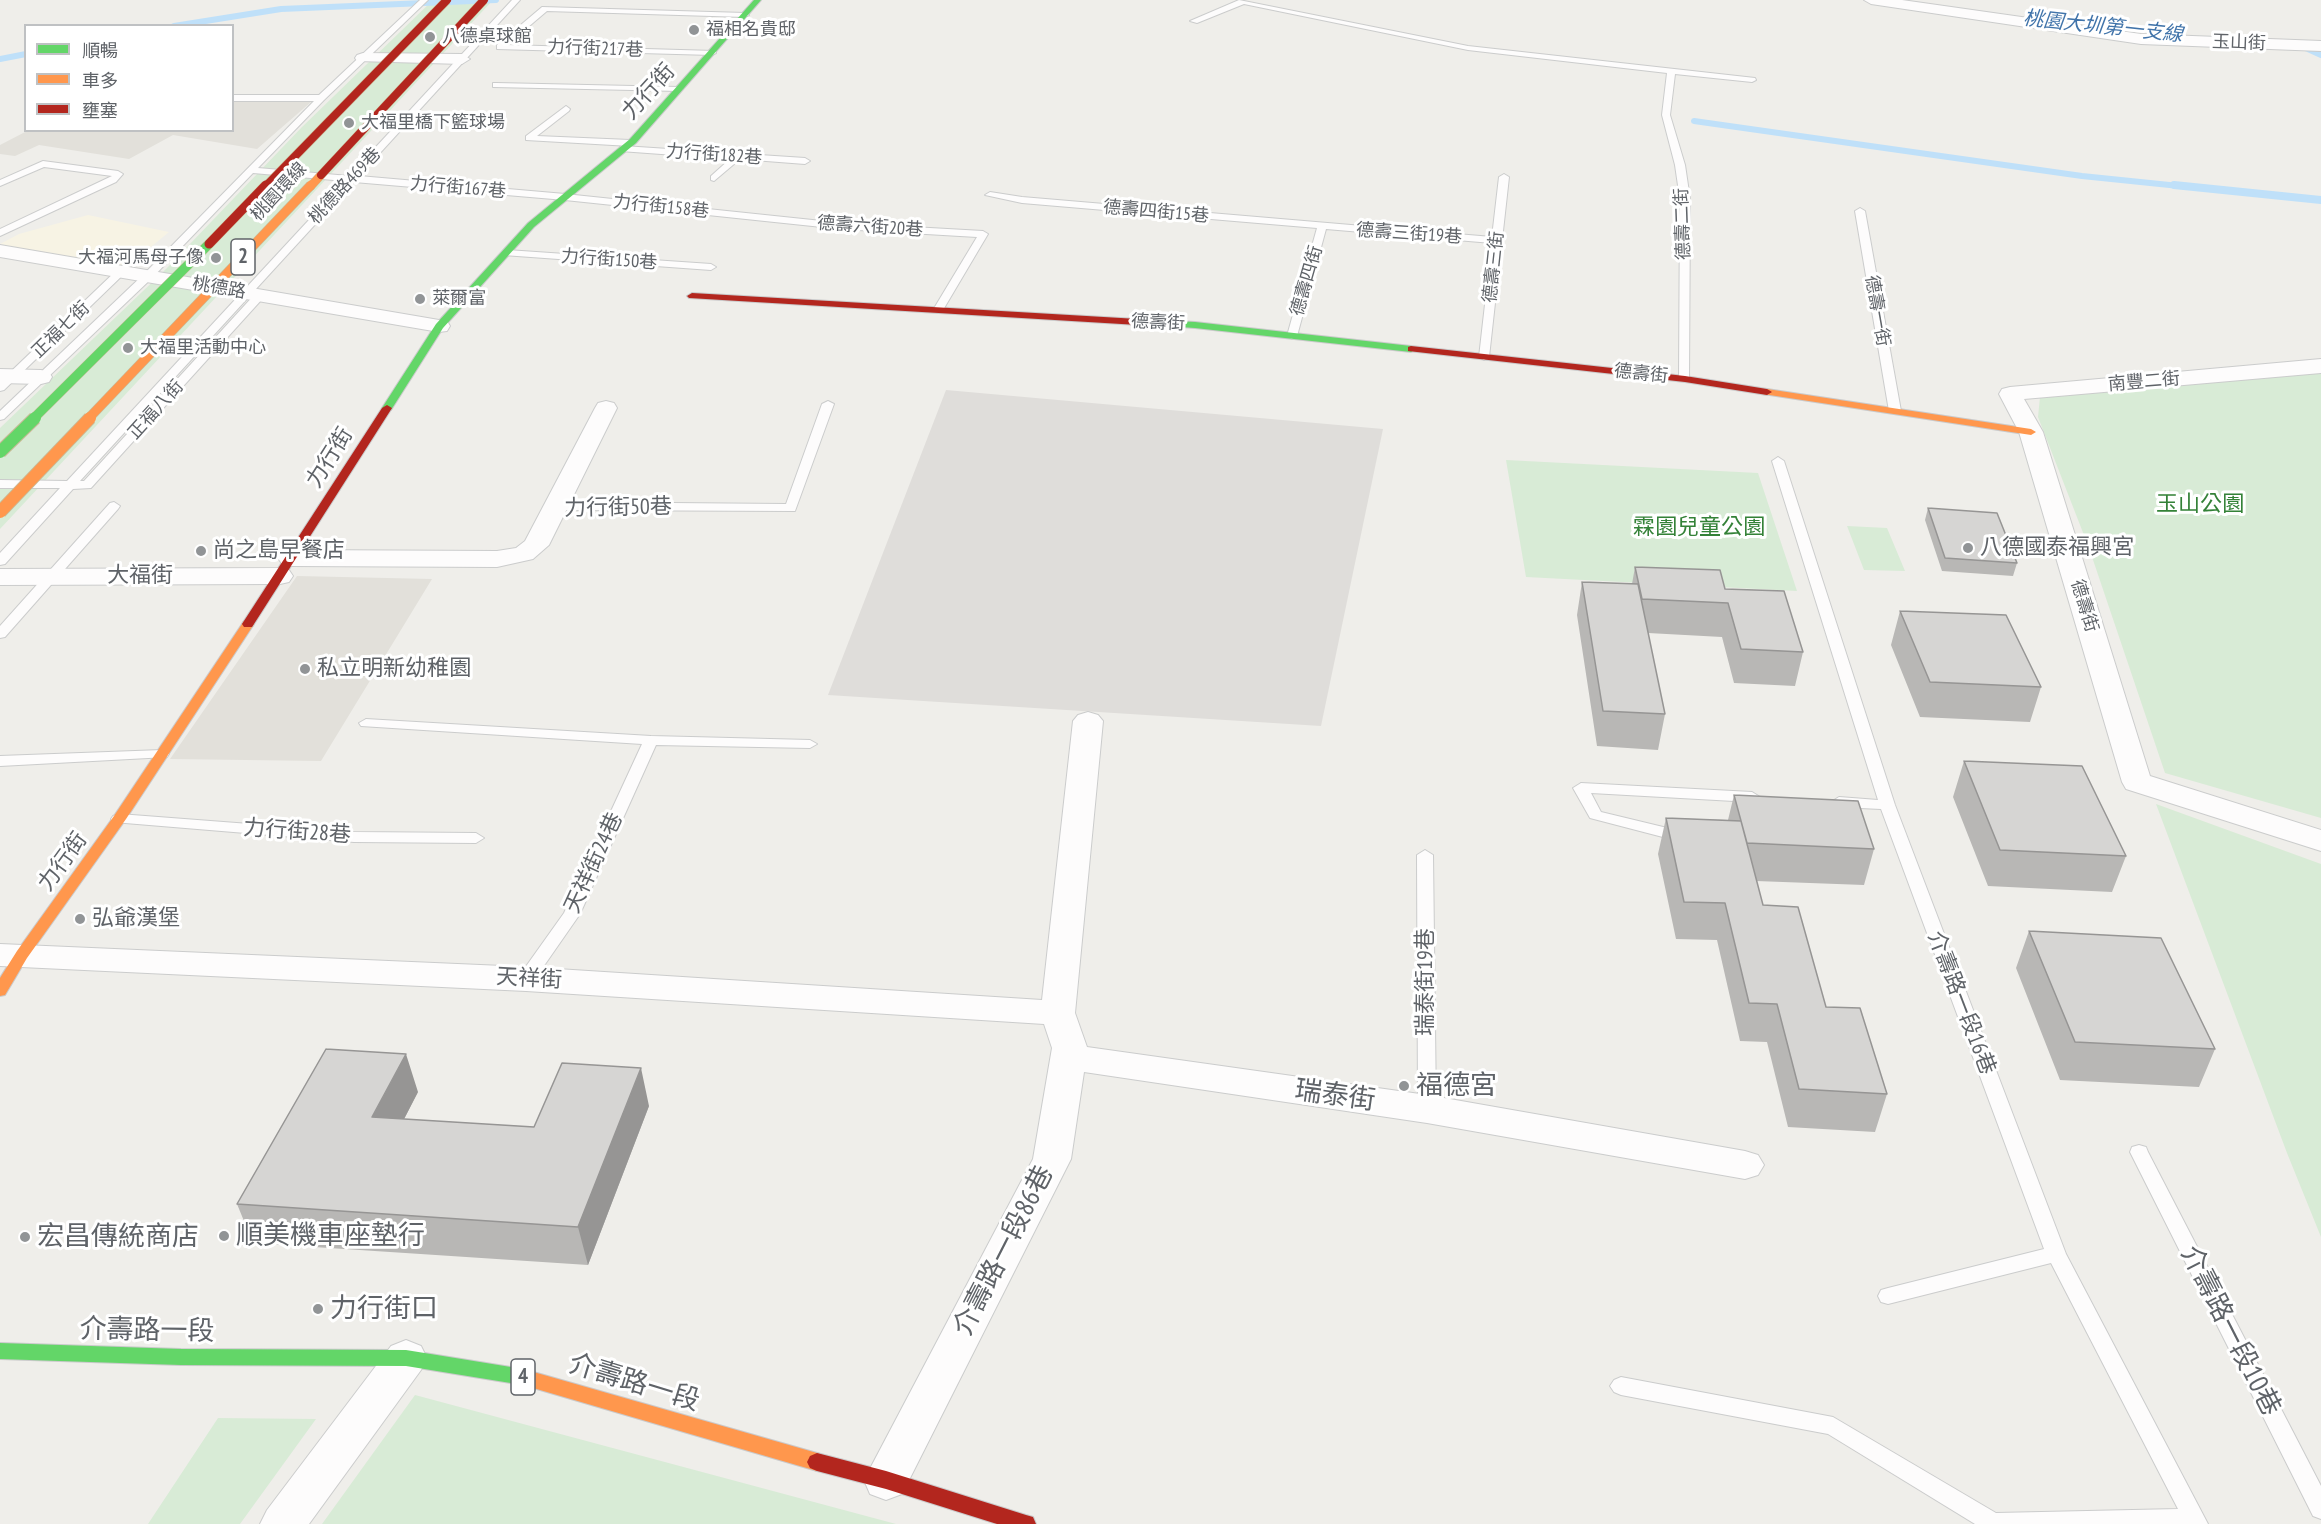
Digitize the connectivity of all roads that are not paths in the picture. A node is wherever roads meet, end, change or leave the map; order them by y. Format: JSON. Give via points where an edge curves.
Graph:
{"nodes":[{"id":1,"x":424,"y":0,"type":"edge"},
{"id":2,"x":447,"y":0,"type":"edge"},
{"id":3,"x":484,"y":0,"type":"edge"},
{"id":4,"x":516,"y":0,"type":"edge"},
{"id":5,"x":758,"y":0,"type":"edge"},
{"id":6,"x":1871,"y":0,"type":"edge"},
{"id":7,"x":1243,"y":1,"type":"edge"},
{"id":8,"x":745,"y":15,"type":"junction"},
{"id":9,"x":1194,"y":21,"type":"dead end"},
{"id":10,"x":2316,"y":46,"type":"edge"},
{"id":11,"x":712,"y":52,"type":"junction"},
{"id":12,"x":363,"y":58,"type":"junction"},
{"id":13,"x":462,"y":59,"type":"junction"},
{"id":14,"x":1671,"y":72,"type":"junction"},
{"id":15,"x":1752,"y":80,"type":"dead end"},
{"id":16,"x":496,"y":85,"type":"dead end"},
{"id":17,"x":679,"y":89,"type":"junction"},
{"id":18,"x":234,"y":98,"type":"edge"},
{"id":19,"x":321,"y":98,"type":"junction"},
{"id":20,"x":566,"y":109,"type":"dead end"},
{"id":21,"x":627,"y":146,"type":"junction"},
{"id":22,"x":737,"y":157,"type":"junction"},
{"id":23,"x":805,"y":161,"type":"dead end"},
{"id":24,"x":251,"y":170,"type":"junction"},
{"id":25,"x":1504,"y":177,"type":"dead end"},
{"id":26,"x":352,"y":178,"type":"junction"},
{"id":27,"x":714,"y":178,"type":"dead end"},
{"id":28,"x":0,"y":183,"type":"edge"},
{"id":29,"x":990,"y":195,"type":"dead end"},
{"id":30,"x":565,"y":197,"type":"junction"},
{"id":31,"x":1860,"y":211,"type":"dead end"},
{"id":32,"x":757,"y":217,"type":"joint"},
{"id":33,"x":1322,"y":227,"type":"junction"},
{"id":34,"x":0,"y":233,"type":"edge"},
{"id":35,"x":1496,"y":240,"type":"junction"},
{"id":36,"x":0,"y":250,"type":"edge"},
{"id":37,"x":507,"y":253,"type":"junction"},
{"id":38,"x":711,"y":267,"type":"dead end"},
{"id":39,"x":123,"y":272,"type":"junction"},
{"id":40,"x":148,"y":276,"type":"junction"},
{"id":41,"x":253,"y":294,"type":"junction"},
{"id":42,"x":692,"y":296,"type":"dead end"},
{"id":43,"x":938,"y":310,"type":"junction"},
{"id":44,"x":439,"y":326,"type":"junction"},
{"id":45,"x":1292,"y":336,"type":"junction"},
{"id":46,"x":1484,"y":357,"type":"junction"},
{"id":47,"x":2321,"y":366,"type":"edge"},
{"id":48,"x":42,"y":377,"type":"junction"},
{"id":49,"x":1685,"y":379,"type":"junction"},
{"id":50,"x":4,"y":380,"type":"edge"},
{"id":51,"x":828,"y":404,"type":"dead end"},
{"id":52,"x":606,"y":408,"type":"dead end"},
{"id":53,"x":1895,"y":411,"type":"junction"},
{"id":54,"x":0,"y":417,"type":"edge"},
{"id":55,"x":2031,"y":432,"type":"junction"},
{"id":56,"x":0,"y":453,"type":"edge"},
{"id":57,"x":1778,"y":461,"type":"dead end"},
{"id":58,"x":0,"y":484,"type":"edge"},
{"id":59,"x":69,"y":486,"type":"junction"},
{"id":60,"x":114,"y":506,"type":"dead end"},
{"id":61,"x":556,"y":506,"type":"junction"},
{"id":62,"x":0,"y":512,"type":"edge"},
{"id":63,"x":0,"y":561,"type":"edge"},
{"id":64,"x":286,"y":567,"type":"junction"},
{"id":65,"x":0,"y":577,"type":"edge"},
{"id":66,"x":48,"y":577,"type":"junction"},
{"id":67,"x":0,"y":634,"type":"edge"},
{"id":68,"x":1088,"y":722,"type":"dead end"},
{"id":69,"x":366,"y":723,"type":"dead end"},
{"id":70,"x":651,"y":740,"type":"junction"},
{"id":71,"x":810,"y":744,"type":"dead end"},
{"id":72,"x":162,"y":754,"type":"junction"},
{"id":73,"x":0,"y":761,"type":"edge"},
{"id":74,"x":1762,"y":798,"type":"edge"},
{"id":75,"x":1819,"y":801,"type":"edge"},
{"id":76,"x":1887,"y":805,"type":"junction"},
{"id":77,"x":120,"y":819,"type":"junction"},
{"id":78,"x":476,"y":838,"type":"dead end"},
{"id":79,"x":1694,"y":840,"type":"edge"},
{"id":80,"x":2321,"y":841,"type":"edge"},
{"id":81,"x":1425,"y":855,"type":"dead end"},
{"id":82,"x":11,"y":955,"type":"edge"},
{"id":83,"x":526,"y":979,"type":"junction"},
{"id":84,"x":0,"y":991,"type":"edge"},
{"id":85,"x":1058,"y":1013,"type":"junction"},
{"id":86,"x":1067,"y":1057,"type":"junction"},
{"id":87,"x":1427,"y":1109,"type":"junction"},
{"id":88,"x":2139,"y":1152,"type":"dead end"},
{"id":89,"x":1744,"y":1165,"type":"dead end"},
{"id":90,"x":2056,"y":1254,"type":"junction"},
{"id":91,"x":1888,"y":1296,"type":"dead end"},
{"id":92,"x":0,"y":1351,"type":"edge"},
{"id":93,"x":406,"y":1358,"type":"junction"},
{"id":94,"x":1621,"y":1386,"type":"dead end"},
{"id":95,"x":886,"y":1480,"type":"junction"},
{"id":96,"x":2321,"y":1509,"type":"edge"},
{"id":97,"x":2196,"y":1522,"type":"edge"},
{"id":98,"x":283,"y":1524,"type":"edge"},
{"id":99,"x":1026,"y":1524,"type":"edge"}],
"edges":[{"from":1,"to":12,"type":"lane"},
{"from":2,"to":56,"type":"main road","name":"桃園環線","number":"2","bridge":true},
{"from":3,"to":62,"type":"main road","name":"桃園環線","number":"2","bridge":true},
{"from":4,"to":13,"type":"lane","name":"桃德路469巷"},
{"from":5,"to":8,"type":"main road","name":"力行街"},
{"from":6,"to":10,"type":"street","name":"玉山街","via":[[2141,39]]},
{"from":7,"to":9,"type":"lane"},
{"from":7,"to":14,"type":"lane","via":[[1468,48]]},
{"from":8,"to":11,"type":"main road","name":"力行街"},
{"from":8,"to":11,"type":"lane","name":"力行街217巷","via":[[545,9],[500,47]]},
{"from":11,"to":17,"type":"main road","name":"力行街"},
{"from":12,"to":13,"type":"street"},
{"from":12,"to":19,"type":"lane"},
{"from":13,"to":26,"type":"lane","name":"桃德路469巷"},
{"from":14,"to":15,"type":"lane"},
{"from":14,"to":49,"type":"lane","name":"德壽二街","via":[[1666,115],[1685,199]]},
{"from":16,"to":17,"type":"lane"},
{"from":17,"to":21,"type":"main road","name":"力行街"},
{"from":18,"to":19,"type":"lane"},
{"from":19,"to":24,"type":"lane"},
{"from":20,"to":21,"type":"lane","name":"力行街182巷","via":[[529,138]]},
{"from":21,"to":22,"type":"lane","name":"力行街182巷"},
{"from":21,"to":30,"type":"main road","name":"力行街"},
{"from":22,"to":23,"type":"lane","name":"力行街182巷"},
{"from":22,"to":27,"type":"lane"},
{"from":24,"to":26,"type":"lane","name":"力行街167巷"},
{"from":24,"to":40,"type":"lane"},
{"from":25,"to":35,"type":"lane","name":"德壽三街"},
{"from":26,"to":30,"type":"lane","name":"力行街167巷"},
{"from":26,"to":41,"type":"lane","name":"桃德路469巷"},
{"from":28,"to":34,"type":"lane","via":[[43,164],[118,174],[113,180]]},
{"from":29,"to":33,"type":"lane","name":"德壽四街15巷"},
{"from":30,"to":32,"type":"lane","name":"力行街158巷"},
{"from":30,"to":37,"type":"main road","name":"力行街","via":[[531,225]]},
{"from":31,"to":53,"type":"lane","name":"德壽一街"},
{"from":32,"to":43,"type":"lane","name":"德壽六街20巷","via":[[983,234]]},
{"from":33,"to":35,"type":"lane","name":"德壽三街19巷"},
{"from":33,"to":45,"type":"lane","name":"德壽四街"},
{"from":35,"to":46,"type":"lane","name":"德壽三街"},
{"from":36,"to":39,"type":"street","name":"桃德路"},
{"from":37,"to":38,"type":"lane","name":"力行街150巷"},
{"from":37,"to":44,"type":"main road","name":"力行街"},
{"from":39,"to":40,"type":"street","name":"桃德路"},
{"from":39,"to":50,"type":"lane","name":"正福七街"},
{"from":40,"to":41,"type":"street","name":"桃德路"},
{"from":40,"to":48,"type":"lane"},
{"from":41,"to":44,"type":"street","name":"桃德路"},
{"from":41,"to":59,"type":"lane","name":"桃德路469巷"},
{"from":42,"to":43,"type":"main road","name":"德壽街"},
{"from":43,"to":45,"type":"main road","name":"德壽街","via":[[1195,325]]},
{"from":44,"to":64,"type":"main road","name":"力行街"},
{"from":45,"to":46,"type":"main road","name":"德壽街"},
{"from":46,"to":49,"type":"main road","name":"德壽街"},
{"from":47,"to":55,"type":"street","name":"南豐二街","via":[[2010,394]]},
{"from":48,"to":50,"type":"street"},
{"from":48,"to":54,"type":"lane"},
{"from":49,"to":53,"type":"main road","name":"德壽街"},
{"from":51,"to":61,"type":"lane","name":"力行街50巷","via":[[791,508]]},
{"from":52,"to":61,"type":"street"},
{"from":53,"to":55,"type":"main road","name":"德壽街"},
{"from":55,"to":80,"type":"street","name":"德壽街","via":[[2137,782]]},
{"from":57,"to":76,"type":"lane","name":"介壽路一段16巷"},
{"from":58,"to":59,"type":"lane"},
{"from":59,"to":63,"type":"lane","name":"桃德路469巷"},
{"from":60,"to":66,"type":"lane"},
{"from":61,"to":64,"type":"street","name":"力行街50巷","via":[[536,545],[524,554],[497,559]]},
{"from":64,"to":66,"type":"street","name":"大福街"},
{"from":64,"to":72,"type":"main road","name":"力行街"},
{"from":65,"to":66,"type":"street","name":"大福街"},
{"from":66,"to":67,"type":"lane"},
{"from":68,"to":85,"type":"street","name":"介壽路一段86巷"},
{"from":69,"to":70,"type":"lane"},
{"from":70,"to":71,"type":"lane"},
{"from":70,"to":83,"type":"lane","name":"天祥街24巷","via":[[572,914]]},
{"from":72,"to":73,"type":"lane"},
{"from":72,"to":77,"type":"main road","name":"力行街"},
{"from":74,"to":79,"type":"lane","via":[[1581,788],[1595,815]]},
{"from":75,"to":76,"type":"lane"},
{"from":76,"to":90,"type":"lane","name":"介壽路一段16巷"},
{"from":77,"to":78,"type":"lane","name":"力行街28巷","via":[[354,837]]},
{"from":77,"to":82,"type":"main road","name":"力行街"},
{"from":81,"to":87,"type":"lane","name":"瑞泰街19巷"},
{"from":82,"to":83,"type":"street","name":"天祥街"},
{"from":82,"to":84,"type":"main road","name":"力行街"},
{"from":83,"to":85,"type":"street","name":"天祥街"},
{"from":85,"to":86,"type":"street","name":"介壽路一段86巷","via":[[1070,1048]]},
{"from":86,"to":87,"type":"street","name":"瑞泰街"},
{"from":86,"to":95,"type":"street","name":"介壽路一段86巷","via":[[1052,1159]]},
{"from":87,"to":89,"type":"street","name":"瑞泰街"},
{"from":88,"to":96,"type":"lane","name":"介壽路一段10巷"},
{"from":90,"to":91,"type":"lane"},
{"from":90,"to":97,"type":"lane","name":"介壽路一段16巷"},
{"from":92,"to":93,"type":"main road","name":"介壽路一段","number":"4"},
{"from":93,"to":95,"type":"main road","name":"介壽路一段","number":"4","via":[[540,1380]]},
{"from":93,"to":98,"type":"street"},
{"from":94,"to":97,"type":"lane","via":[[1833,1426],[1994,1523]]},
{"from":95,"to":99,"type":"main road","name":"介壽路一段","number":"4"}]}
